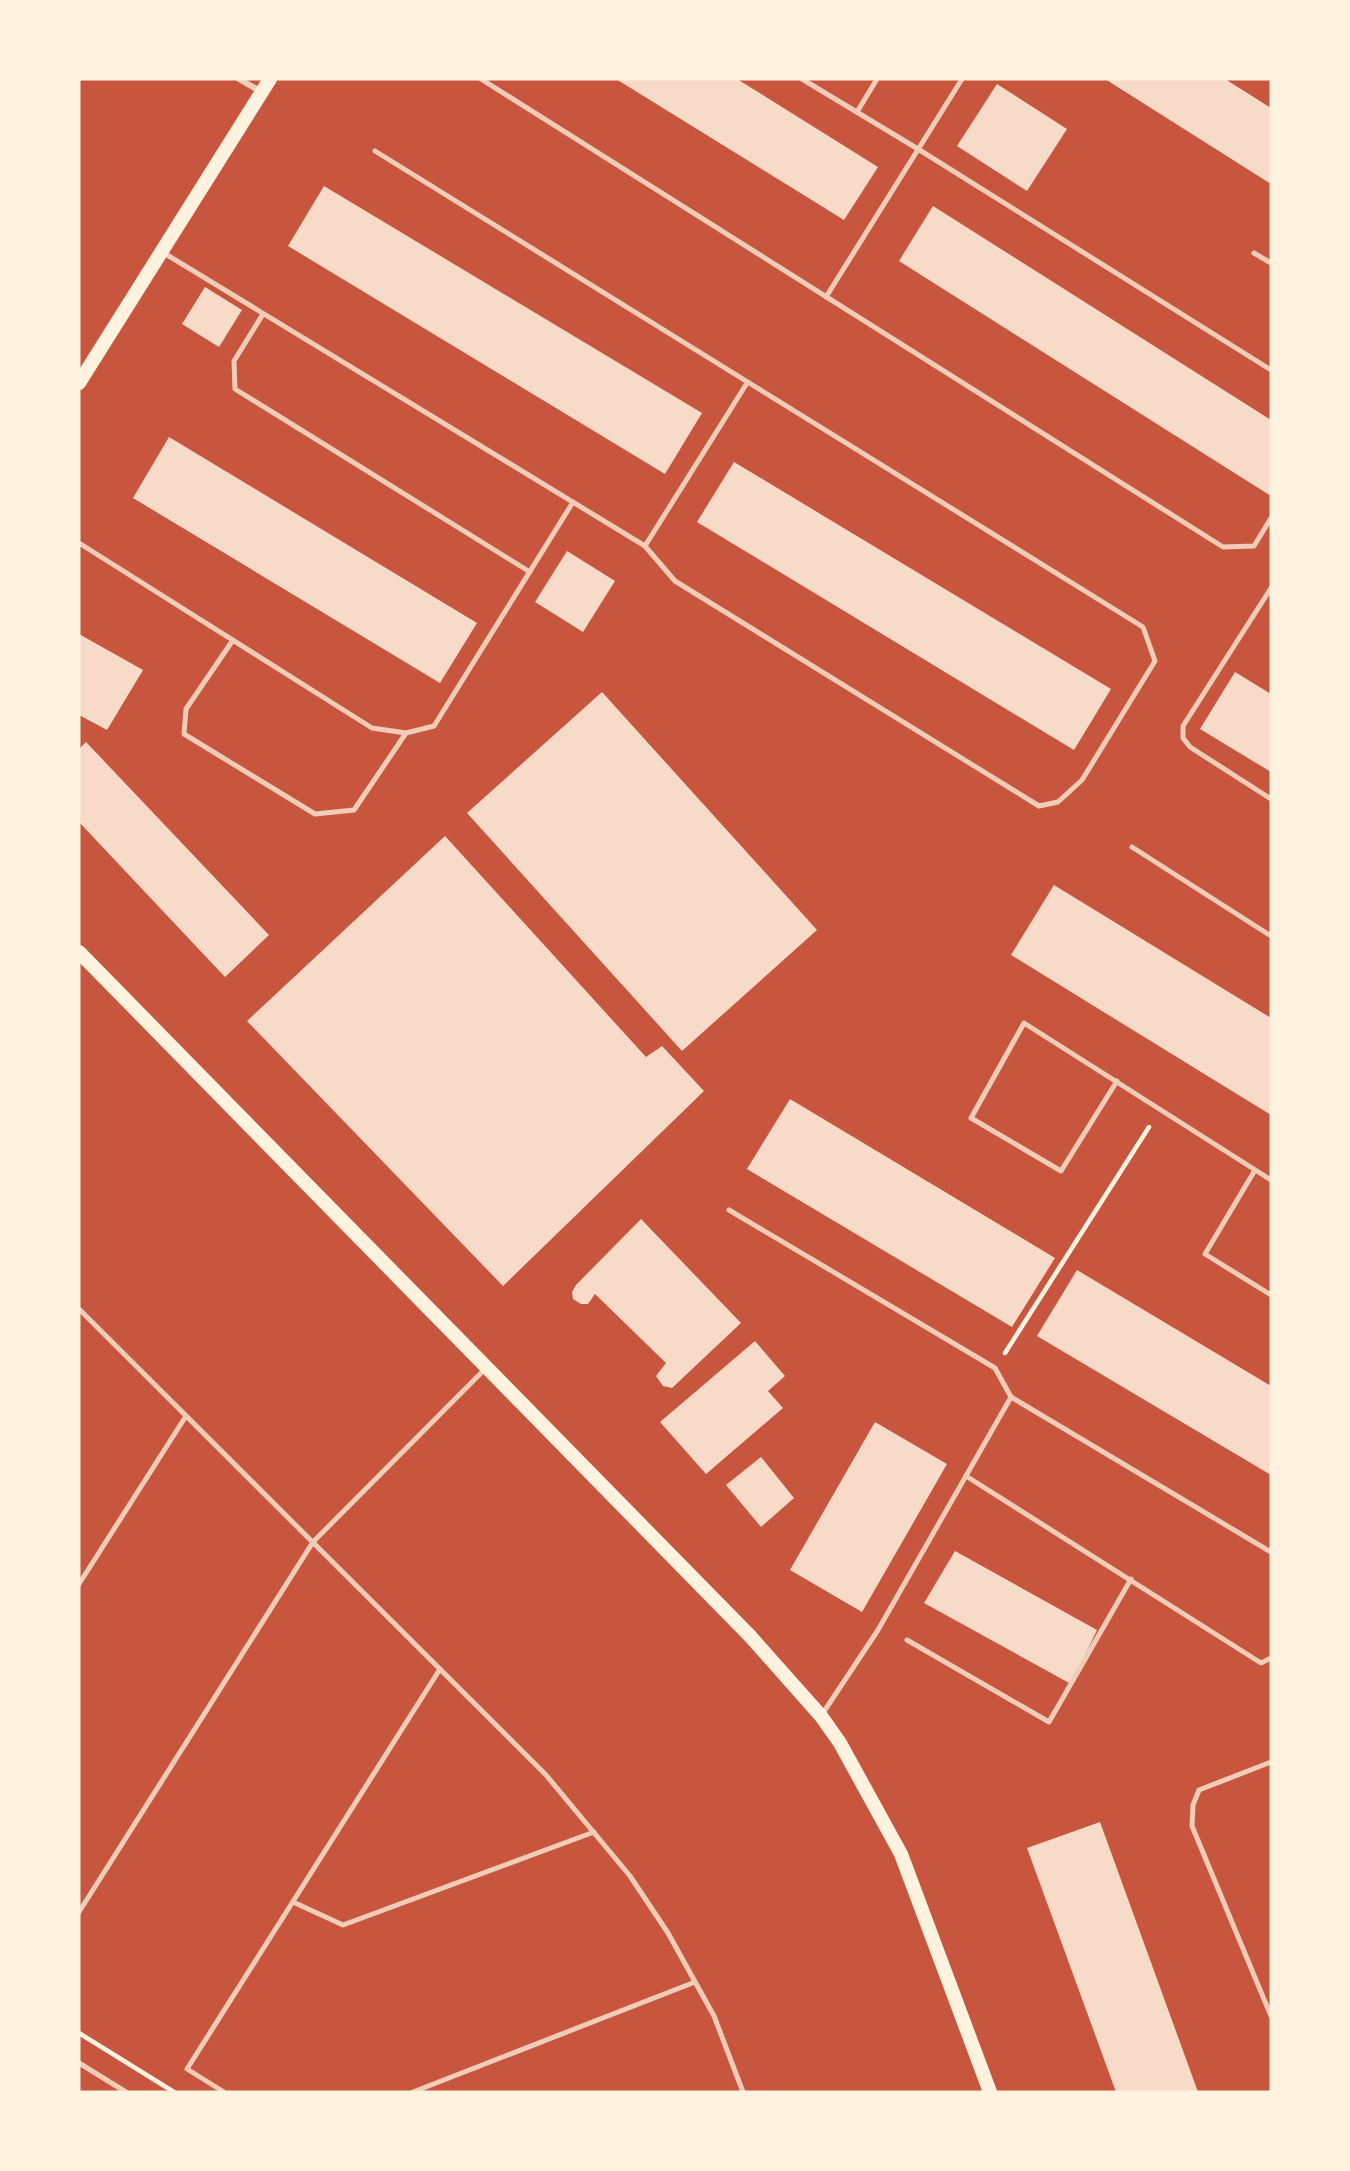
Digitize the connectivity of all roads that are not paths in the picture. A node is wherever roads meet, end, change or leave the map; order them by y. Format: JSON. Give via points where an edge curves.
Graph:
{"nodes":[{"id":1,"x":239,"y":79,"type":"edge"},
{"id":2,"x":270,"y":79,"type":"edge"},
{"id":3,"x":481,"y":79,"type":"edge"},
{"id":4,"x":802,"y":79,"type":"edge"},
{"id":5,"x":877,"y":79,"type":"edge"},
{"id":6,"x":961,"y":79,"type":"edge"},
{"id":7,"x":262,"y":92,"type":"junction"},
{"id":8,"x":857,"y":112,"type":"junction"},
{"id":9,"x":918,"y":149,"type":"junction"},
{"id":10,"x":375,"y":150,"type":"dead end"},
{"id":11,"x":161,"y":251,"type":"junction"},
{"id":12,"x":1254,"y":253,"type":"dead end"},
{"id":13,"x":1271,"y":263,"type":"edge"},
{"id":14,"x":826,"y":297,"type":"junction"},
{"id":15,"x":263,"y":314,"type":"junction"},
{"id":16,"x":1271,"y":370,"type":"edge"},
{"id":17,"x":79,"y":383,"type":"edge"},
{"id":18,"x":747,"y":383,"type":"junction"},
{"id":19,"x":573,"y":502,"type":"junction"},
{"id":20,"x":1271,"y":518,"type":"edge"},
{"id":21,"x":79,"y":543,"type":"edge"},
{"id":22,"x":645,"y":546,"type":"junction"},
{"id":23,"x":530,"y":572,"type":"junction"},
{"id":24,"x":1271,"y":589,"type":"edge"},
{"id":25,"x":233,"y":640,"type":"junction"},
{"id":26,"x":406,"y":733,"type":"junction"},
{"id":27,"x":1271,"y":799,"type":"edge"},
{"id":28,"x":1132,"y":847,"type":"dead end"},
{"id":29,"x":1271,"y":936,"type":"edge"},
{"id":30,"x":79,"y":953,"type":"edge"},
{"id":31,"x":1116,"y":1081,"type":"junction"},
{"id":32,"x":1255,"y":1170,"type":"junction"},
{"id":33,"x":1271,"y":1180,"type":"edge"},
{"id":34,"x":729,"y":1210,"type":"dead end"},
{"id":35,"x":1271,"y":1295,"type":"edge"},
{"id":36,"x":79,"y":1309,"type":"edge"},
{"id":37,"x":486,"y":1368,"type":"junction"},
{"id":38,"x":1011,"y":1397,"type":"junction"},
{"id":39,"x":186,"y":1416,"type":"junction"},
{"id":40,"x":966,"y":1476,"type":"junction"},
{"id":41,"x":313,"y":1542,"type":"junction"},
{"id":42,"x":1271,"y":1552,"type":"edge"},
{"id":43,"x":1131,"y":1579,"type":"junction"},
{"id":44,"x":79,"y":1584,"type":"edge"},
{"id":45,"x":907,"y":1640,"type":"dead end"},
{"id":46,"x":1271,"y":1658,"type":"edge"},
{"id":47,"x":440,"y":1669,"type":"junction"},
{"id":48,"x":821,"y":1716,"type":"junction"},
{"id":49,"x":1271,"y":1762,"type":"edge"},
{"id":50,"x":594,"y":1832,"type":"junction"},
{"id":51,"x":293,"y":1902,"type":"junction"},
{"id":52,"x":79,"y":1912,"type":"edge"},
{"id":53,"x":695,"y":1982,"type":"junction"},
{"id":54,"x":1271,"y":2016,"type":"edge"},
{"id":55,"x":79,"y":2063,"type":"edge"},
{"id":56,"x":126,"y":2092,"type":"edge"},
{"id":57,"x":224,"y":2092,"type":"edge"},
{"id":58,"x":413,"y":2092,"type":"edge"},
{"id":59,"x":743,"y":2092,"type":"edge"},
{"id":60,"x":990,"y":2092,"type":"edge"}],
"edges":[{"from":1,"to":7,"type":"street"},
{"from":2,"to":7,"type":"main road"},
{"from":3,"to":14,"type":"lane"},
{"from":4,"to":8,"type":"lane"},
{"from":5,"to":8,"type":"lane"},
{"from":6,"to":9,"type":"lane"},
{"from":7,"to":11,"type":"main road"},
{"from":8,"to":9,"type":"lane"},
{"from":9,"to":14,"type":"lane"},
{"from":9,"to":16,"type":"lane"},
{"from":10,"to":18,"type":"lane"},
{"from":11,"to":15,"type":"lane"},
{"from":11,"to":17,"type":"main road"},
{"from":12,"to":13,"type":"lane"},
{"from":14,"to":20,"type":"lane","via":[[1223,547],[1254,546]]},
{"from":15,"to":19,"type":"lane"},
{"from":15,"to":23,"type":"lane","via":[[234,361],[235,389]]},
{"from":18,"to":22,"type":"lane"},
{"from":18,"to":22,"type":"lane","via":[[1143,627],[1155,661],[1082,780],[1058,802],[1039,806],[675,581]]},
{"from":19,"to":22,"type":"lane"},
{"from":19,"to":23,"type":"lane"},
{"from":21,"to":25,"type":"lane"},
{"from":23,"to":26,"type":"lane","via":[[434,726]]},
{"from":24,"to":27,"type":"lane","via":[[1183,726],[1183,738],[1190,747]]},
{"from":25,"to":26,"type":"lane","via":[[372,728]]},
{"from":25,"to":26,"type":"lane","via":[[186,709],[184,734],[315,814],[354,810]]},
{"from":28,"to":29,"type":"lane"},
{"from":30,"to":37,"type":"main road"},
{"from":31,"to":31,"type":"lane","via":[[1024,1023],[971,1118],[1061,1171]]},
{"from":31,"to":32,"type":"lane"},
{"from":32,"to":33,"type":"lane"},
{"from":32,"to":35,"type":"lane","via":[[1205,1254]]},
{"from":34,"to":38,"type":"lane","via":[[995,1368]]},
{"from":36,"to":39,"type":"lane"},
{"from":37,"to":41,"type":"lane"},
{"from":37,"to":48,"type":"main road","via":[[750,1636]]},
{"from":38,"to":40,"type":"lane"},
{"from":38,"to":42,"type":"lane"},
{"from":39,"to":41,"type":"lane"},
{"from":39,"to":44,"type":"lane"},
{"from":40,"to":43,"type":"lane"},
{"from":40,"to":48,"type":"lane","via":[[878,1630]]},
{"from":41,"to":47,"type":"lane"},
{"from":41,"to":52,"type":"lane"},
{"from":43,"to":45,"type":"lane","via":[[1049,1722]]},
{"from":43,"to":46,"type":"lane","via":[[1261,1663]]},
{"from":47,"to":50,"type":"lane","via":[[546,1775]]},
{"from":47,"to":51,"type":"lane"},
{"from":48,"to":60,"type":"main road","via":[[841,1743],[901,1854]]},
{"from":49,"to":54,"type":"lane","via":[[1199,1790],[1192,1826]]},
{"from":50,"to":51,"type":"lane","via":[[343,1925]]},
{"from":50,"to":53,"type":"lane","via":[[630,1876]]},
{"from":51,"to":57,"type":"lane","via":[[187,2069]]},
{"from":53,"to":58,"type":"lane"},
{"from":53,"to":59,"type":"lane"},
{"from":55,"to":56,"type":"lane"}]}
